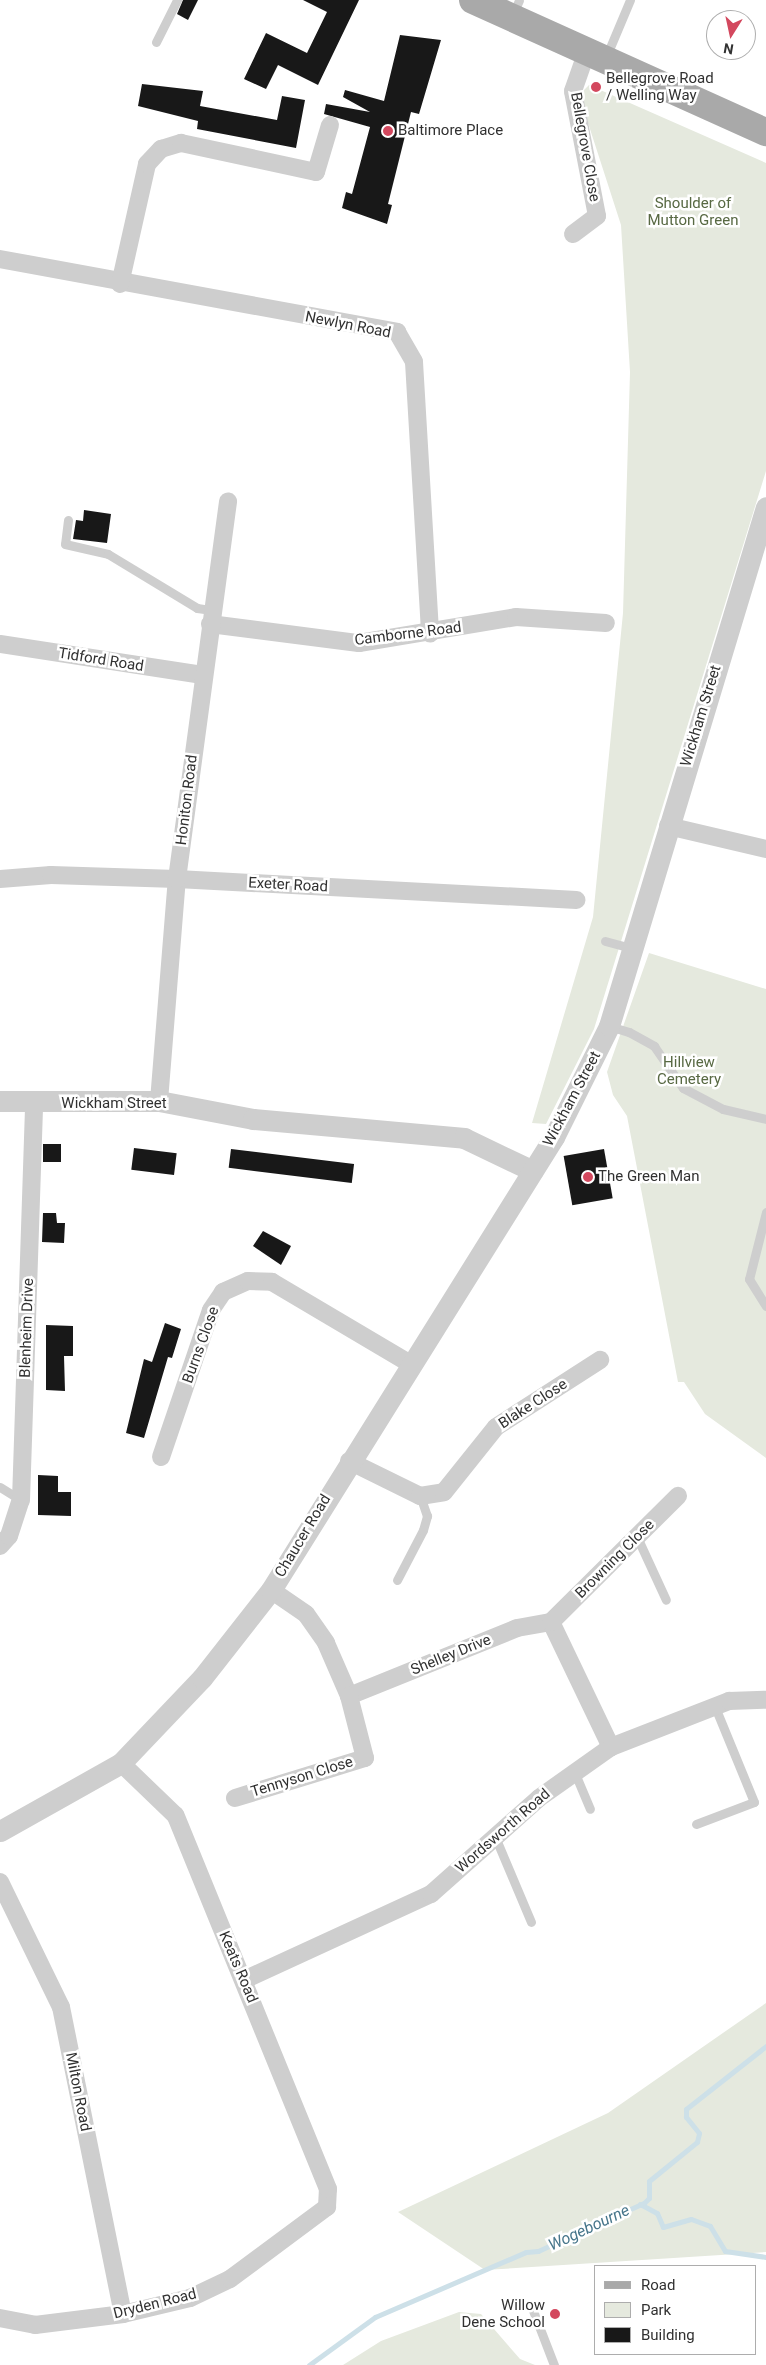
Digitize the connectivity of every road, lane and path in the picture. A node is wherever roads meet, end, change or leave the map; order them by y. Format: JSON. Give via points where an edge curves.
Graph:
{"nodes":[{"id":1,"x":177,"y":0,"type":"edge"},
{"id":2,"x":473,"y":0,"type":"edge"},
{"id":3,"x":630,"y":0,"type":"edge"},
{"id":4,"x":516,"y":8,"type":"edge"},
{"id":5,"x":156,"y":42,"type":"dead end"},
{"id":6,"x":596,"y":55,"type":"junction"},
{"id":7,"x":330,"y":125,"type":"dead end"},
{"id":8,"x":766,"y":132,"type":"edge"},
{"id":9,"x":573,"y":234,"type":"dead end"},
{"id":10,"x":0,"y":259,"type":"edge"},
{"id":11,"x":120,"y":284,"type":"junction"},
{"id":12,"x":228,"y":501,"type":"dead end"},
{"id":13,"x":766,"y":507,"type":"edge"},
{"id":14,"x":68,"y":520,"type":"dead end"},
{"id":15,"x":211,"y":617,"type":"junction"},
{"id":16,"x":606,"y":623,"type":"dead end"},
{"id":17,"x":430,"y":634,"type":"junction"},
{"id":18,"x":0,"y":644,"type":"edge"},
{"id":19,"x":203,"y":675,"type":"junction"},
{"id":20,"x":668,"y":826,"type":"junction"},
{"id":21,"x":766,"y":849,"type":"edge"},
{"id":22,"x":0,"y":879,"type":"edge"},
{"id":23,"x":177,"y":879,"type":"junction"},
{"id":24,"x":576,"y":900,"type":"dead end"},
{"id":25,"x":605,"y":941,"type":"dead end"},
{"id":26,"x":632,"y":948,"type":"junction"},
{"id":27,"x":609,"y":1026,"type":"junction"},
{"id":28,"x":0,"y":1101,"type":"edge"},
{"id":29,"x":159,"y":1101,"type":"junction"},
{"id":30,"x":34,"y":1104,"type":"junction"},
{"id":31,"x":766,"y":1119,"type":"edge"},
{"id":32,"x":533,"y":1171,"type":"junction"},
{"id":33,"x":766,"y":1212,"type":"edge"},
{"id":34,"x":766,"y":1306,"type":"edge"},
{"id":35,"x":600,"y":1360,"type":"dead end"},
{"id":36,"x":409,"y":1364,"type":"junction"},
{"id":37,"x":162,"y":1457,"type":"dead end"},
{"id":38,"x":349,"y":1461,"type":"junction"},
{"id":39,"x":0,"y":1487,"type":"edge"},
{"id":40,"x":420,"y":1496,"type":"junction"},
{"id":41,"x":678,"y":1496,"type":"dead end"},
{"id":42,"x":21,"y":1500,"type":"junction"},
{"id":43,"x":637,"y":1537,"type":"junction"},
{"id":44,"x":0,"y":1546,"type":"edge"},
{"id":45,"x":397,"y":1580,"type":"dead end"},
{"id":46,"x":270,"y":1590,"type":"junction"},
{"id":47,"x":666,"y":1600,"type":"dead end"},
{"id":48,"x":552,"y":1622,"type":"junction"},
{"id":49,"x":350,"y":1696,"type":"junction"},
{"id":50,"x":766,"y":1700,"type":"edge"},
{"id":51,"x":715,"y":1707,"type":"junction"},
{"id":52,"x":612,"y":1747,"type":"junction"},
{"id":53,"x":121,"y":1763,"type":"junction"},
{"id":54,"x":574,"y":1771,"type":"junction"},
{"id":55,"x":235,"y":1798,"type":"dead end"},
{"id":56,"x":590,"y":1809,"type":"dead end"},
{"id":57,"x":696,"y":1824,"type":"dead end"},
{"id":58,"x":0,"y":1831,"type":"edge"},
{"id":59,"x":496,"y":1838,"type":"junction"},
{"id":60,"x":0,"y":1882,"type":"edge"},
{"id":61,"x":530,"y":1922,"type":"dead end"},
{"id":62,"x":244,"y":1980,"type":"junction"},
{"id":63,"x":328,"y":2189,"type":"joint"},
{"id":64,"x":532,"y":2308,"type":"dead end"},
{"id":65,"x":123,"y":2314,"type":"junction"},
{"id":66,"x":0,"y":2318,"type":"edge"},
{"id":67,"x":554,"y":2365,"type":"edge"}],
"edges":[{"from":1,"to":5,"type":"lane"},
{"from":2,"to":4,"type":"main road"},
{"from":3,"to":6,"type":"lane"},
{"from":4,"to":6,"type":"main road"},
{"from":6,"to":8,"type":"main road"},
{"from":6,"to":9,"type":"street","name":"Bellegrove Close","via":[[573,91],[597,216]]},
{"from":7,"to":11,"type":"street","via":[[316,172],[181,144],[161,149],[147,164]]},
{"from":10,"to":11,"type":"street","name":"Newlyn Road"},
{"from":11,"to":17,"type":"street","name":"Newlyn Road","via":[[397,332],[414,362]]},
{"from":12,"to":15,"type":"street","name":"Honiton Road"},
{"from":13,"to":20,"type":"street","name":"Wickham Street"},
{"from":14,"to":15,"type":"lane","via":[[65,544],[108,554]]},
{"from":15,"to":17,"type":"street","name":"Camborne Road","via":[[359,643]]},
{"from":15,"to":19,"type":"street","name":"Honiton Road"},
{"from":16,"to":17,"type":"street","name":"Camborne Road","via":[[516,617]]},
{"from":18,"to":19,"type":"street","name":"Tidford Road"},
{"from":19,"to":23,"type":"street","name":"Honiton Road"},
{"from":20,"to":21,"type":"street"},
{"from":20,"to":26,"type":"street","name":"Wickham Street"},
{"from":22,"to":23,"type":"street","name":"Exeter Road","via":[[51,875]]},
{"from":23,"to":24,"type":"street","name":"Exeter Road"},
{"from":23,"to":29,"type":"street","name":"Honiton Road"},
{"from":25,"to":26,"type":"lane"},
{"from":26,"to":27,"type":"street","name":"Wickham Street"},
{"from":27,"to":31,"type":"lane","via":[[629,1032],[654,1046],[683,1088],[724,1109]]},
{"from":27,"to":32,"type":"street","name":"Wickham Street","via":[[573,1103]]},
{"from":28,"to":30,"type":"street","name":"Wickham Street"},
{"from":29,"to":30,"type":"street","name":"Wickham Street"},
{"from":29,"to":32,"type":"street","name":"Wickham Street","via":[[253,1119],[464,1138]]},
{"from":30,"to":42,"type":"street","name":"Blenheim Drive"},
{"from":32,"to":36,"type":"street","name":"Chaucer Road"},
{"from":33,"to":34,"type":"lane","via":[[749,1279]]},
{"from":35,"to":40,"type":"street","name":"Blake Close","via":[[496,1427],[444,1492]]},
{"from":36,"to":37,"type":"street","name":"Burns Close","via":[[272,1282],[248,1280],[223,1292],[210,1310]]},
{"from":36,"to":38,"type":"street","name":"Chaucer Road"},
{"from":38,"to":40,"type":"street"},
{"from":38,"to":46,"type":"street","name":"Chaucer Road"},
{"from":39,"to":42,"type":"lane"},
{"from":40,"to":45,"type":"lane","via":[[426,1516],[423,1530]]},
{"from":41,"to":43,"type":"street","name":"Browning Close"},
{"from":42,"to":44,"type":"street","name":"Blenheim Drive","via":[[9,1536]]},
{"from":43,"to":47,"type":"lane"},
{"from":43,"to":48,"type":"street","name":"Browning Close"},
{"from":46,"to":49,"type":"street","via":[[306,1614],[326,1643]]},
{"from":46,"to":53,"type":"street","name":"Chaucer Road","via":[[202,1678]]},
{"from":48,"to":49,"type":"street","name":"Shelley Drive","via":[[517,1628]]},
{"from":48,"to":52,"type":"street"},
{"from":49,"to":55,"type":"street","name":"Tennyson Close","via":[[366,1758]]},
{"from":50,"to":51,"type":"street","name":"Wordsworth Road","via":[[729,1701]]},
{"from":51,"to":52,"type":"street","name":"Wordsworth Road"},
{"from":51,"to":57,"type":"lane","via":[[754,1802]]},
{"from":52,"to":54,"type":"street","name":"Wordsworth Road"},
{"from":53,"to":58,"type":"street","name":"Chaucer Road"},
{"from":53,"to":62,"type":"street","name":"Keats Road","via":[[175,1816]]},
{"from":54,"to":56,"type":"lane"},
{"from":54,"to":59,"type":"street","name":"Wordsworth Road"},
{"from":59,"to":61,"type":"lane"},
{"from":59,"to":62,"type":"street","name":"Wordsworth Road","via":[[431,1894]]},
{"from":60,"to":65,"type":"street","name":"Milton Road","via":[[62,2007]]},
{"from":62,"to":63,"type":"street","name":"Keats Road"},
{"from":63,"to":65,"type":"street","name":"Dryden Road","via":[[326,2207],[320,2214],[230,2279],[190,2298]]},
{"from":64,"to":67,"type":"lane"},
{"from":65,"to":66,"type":"street","name":"Dryden Road","via":[[35,2325]]}]}
